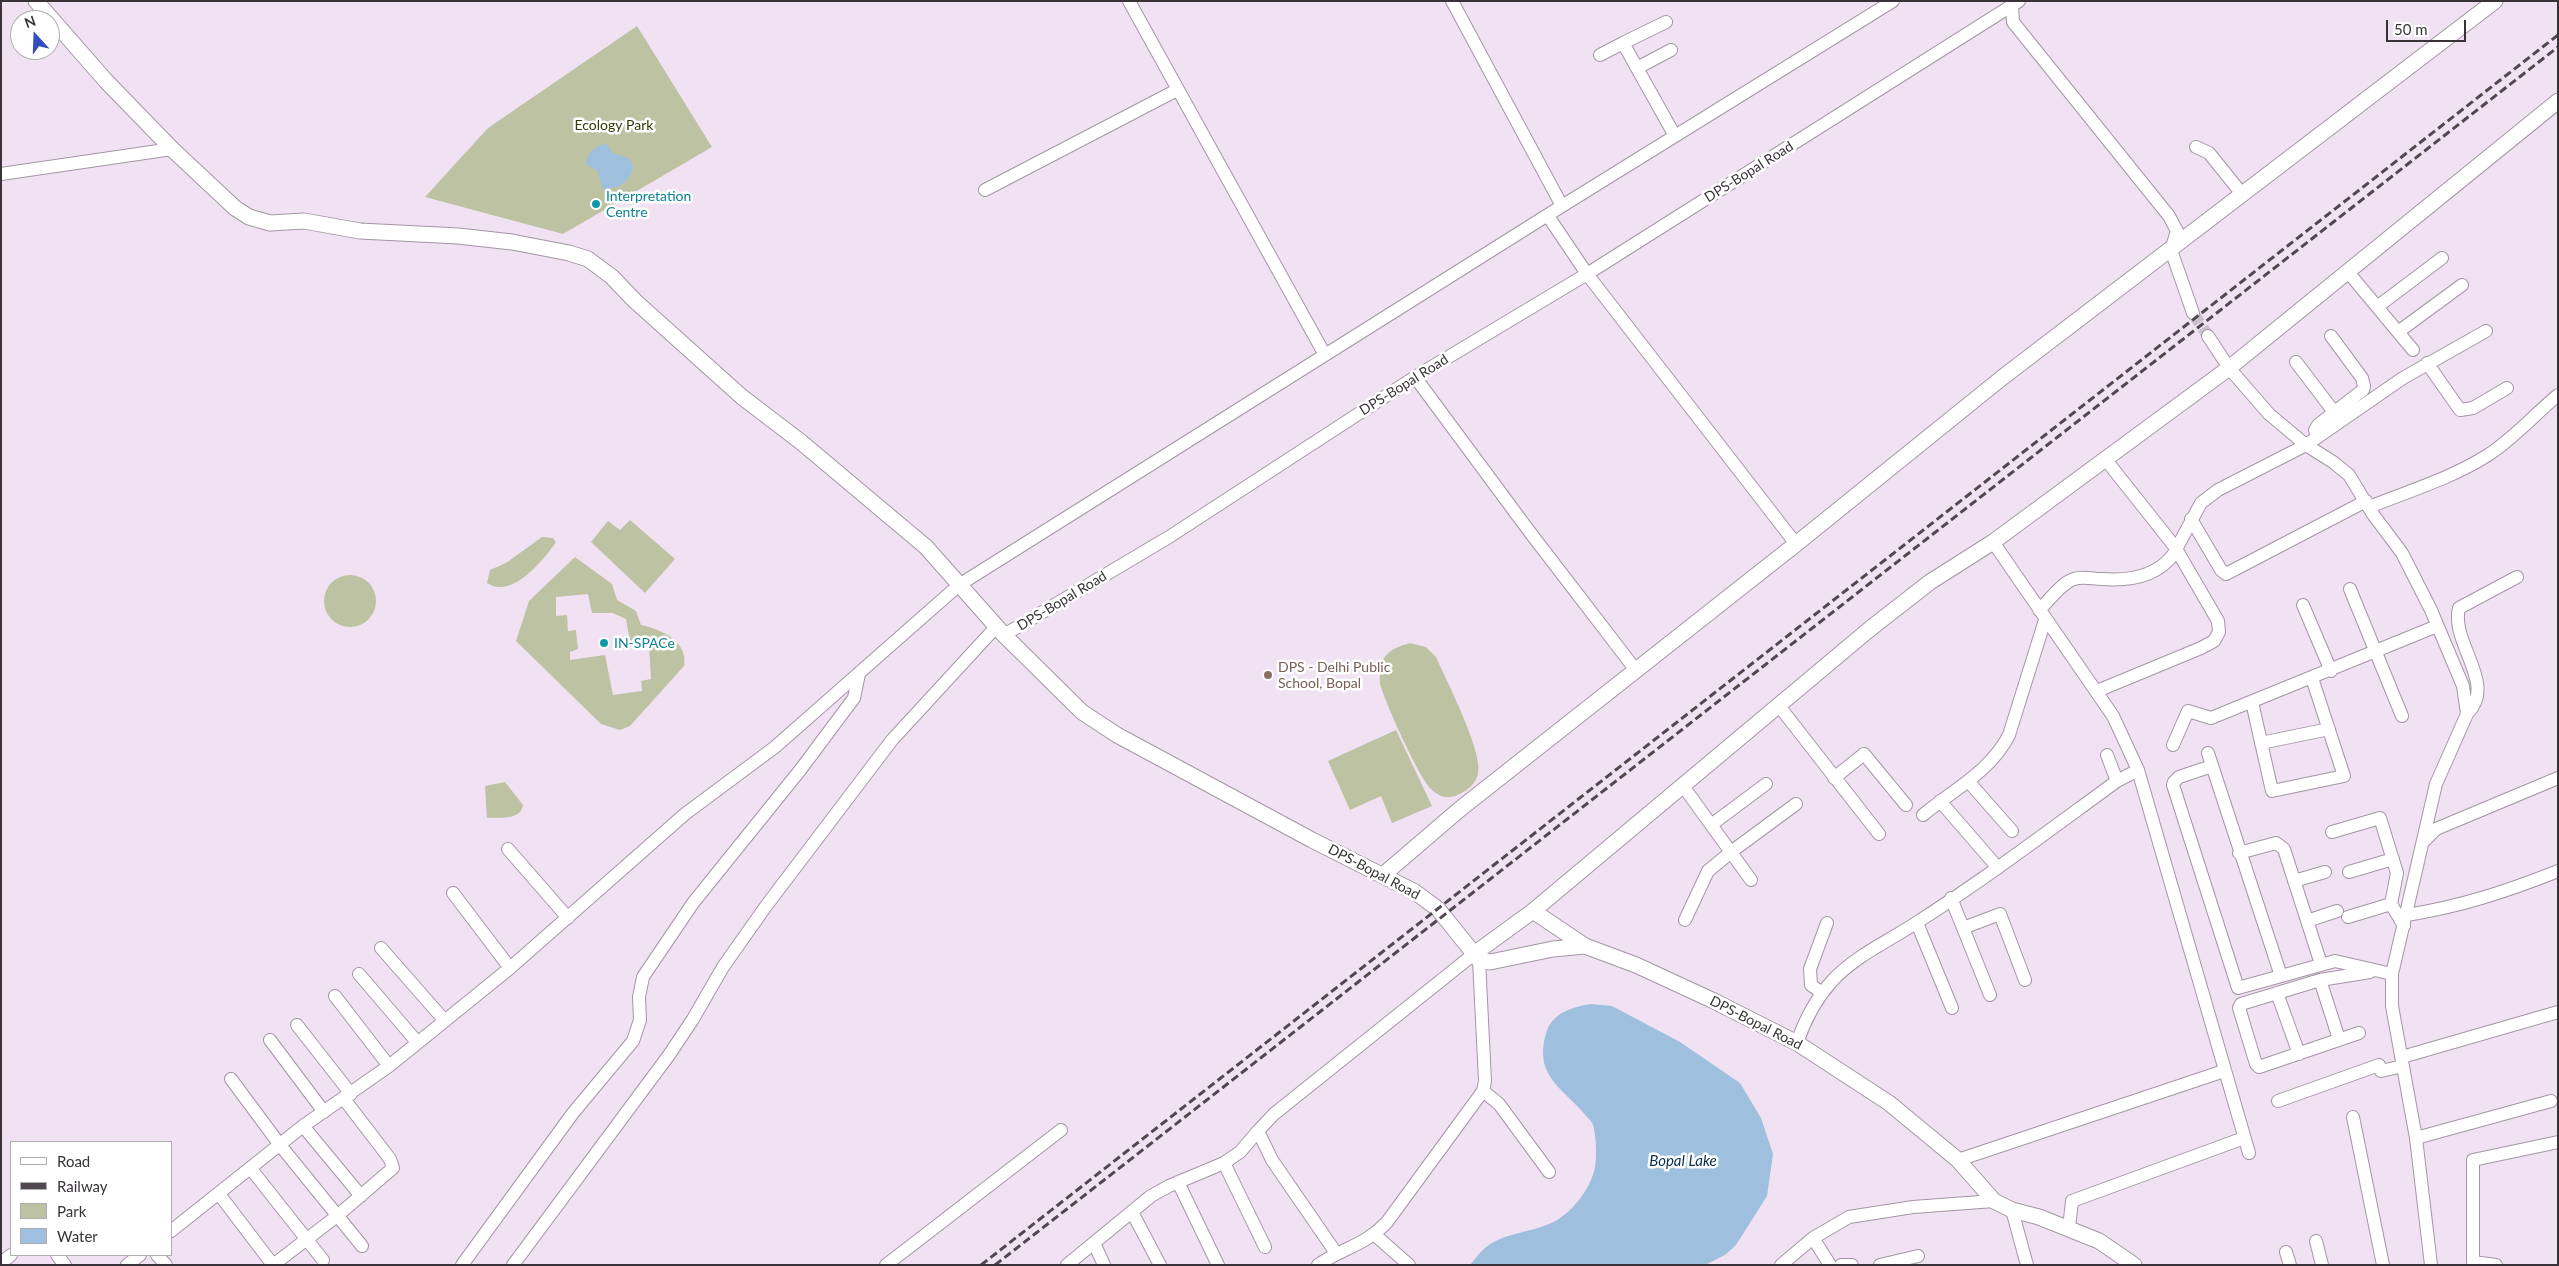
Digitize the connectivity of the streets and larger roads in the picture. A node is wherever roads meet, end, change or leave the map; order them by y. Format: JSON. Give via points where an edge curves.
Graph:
{"nodes":[{"id":1,"x":36,"y":1,"type":"edge"},
{"id":2,"x":1129,"y":1,"type":"edge"},
{"id":3,"x":1452,"y":1,"type":"edge"},
{"id":4,"x":1893,"y":1,"type":"edge"},
{"id":5,"x":2495,"y":1,"type":"edge"},
{"id":6,"x":2015,"y":3,"type":"edge"},
{"id":7,"x":1872,"y":7,"type":"edge"},
{"id":8,"x":1666,"y":22,"type":"dead end"},
{"id":9,"x":1623,"y":44,"type":"junction"},
{"id":10,"x":1671,"y":50,"type":"dead end"},
{"id":11,"x":1600,"y":55,"type":"dead end"},
{"id":12,"x":1637,"y":68,"type":"junction"},
{"id":13,"x":1177,"y":90,"type":"junction"},
{"id":14,"x":2558,"y":102,"type":"edge"},
{"id":15,"x":1675,"y":136,"type":"junction"},
{"id":16,"x":2196,"y":147,"type":"dead end"},
{"id":17,"x":172,"y":149,"type":"junction"},
{"id":18,"x":1,"y":174,"type":"edge"},
{"id":19,"x":984,"y":190,"type":"dead end"},
{"id":20,"x":2242,"y":194,"type":"junction"},
{"id":21,"x":1562,"y":206,"type":"junction"},
{"id":22,"x":1548,"y":216,"type":"junction"},
{"id":23,"x":2171,"y":250,"type":"junction"},
{"id":24,"x":2442,"y":258,"type":"dead end"},
{"id":25,"x":2348,"y":272,"type":"junction"},
{"id":26,"x":1587,"y":274,"type":"junction"},
{"id":27,"x":2462,"y":285,"type":"dead end"},
{"id":28,"x":2377,"y":307,"type":"junction"},
{"id":29,"x":2193,"y":313,"type":"tunnel mouth"},
{"id":30,"x":2486,"y":330,"type":"dead end"},
{"id":31,"x":2398,"y":332,"type":"junction"},
{"id":32,"x":2208,"y":336,"type":"tunnel mouth"},
{"id":33,"x":2331,"y":336,"type":"dead end"},
{"id":34,"x":2414,"y":350,"type":"dead end"},
{"id":35,"x":1324,"y":355,"type":"junction"},
{"id":36,"x":2296,"y":362,"type":"dead end"},
{"id":37,"x":2427,"y":363,"type":"junction"},
{"id":38,"x":2229,"y":368,"type":"junction"},
{"id":39,"x":1415,"y":377,"type":"junction"},
{"id":40,"x":2506,"y":388,"type":"dead end"},
{"id":41,"x":2558,"y":395,"type":"edge"},
{"id":42,"x":2334,"y":412,"type":"junction"},
{"id":43,"x":2318,"y":437,"type":"junction"},
{"id":44,"x":2306,"y":445,"type":"junction"},
{"id":45,"x":2106,"y":460,"type":"junction"},
{"id":46,"x":2368,"y":504,"type":"junction"},
{"id":47,"x":2191,"y":519,"type":"junction"},
{"id":48,"x":1993,"y":542,"type":"junction"},
{"id":49,"x":1796,"y":544,"type":"junction"},
{"id":50,"x":2176,"y":547,"type":"junction"},
{"id":51,"x":2517,"y":577,"type":"dead end"},
{"id":52,"x":959,"y":585,"type":"junction"},
{"id":53,"x":2350,"y":589,"type":"dead end"},
{"id":54,"x":2303,"y":605,"type":"dead end"},
{"id":55,"x":2042,"y":615,"type":"junction"},
{"id":56,"x":996,"y":626,"type":"junction"},
{"id":57,"x":2437,"y":626,"type":"junction"},
{"id":58,"x":2376,"y":652,"type":"junction"},
{"id":59,"x":1635,"y":669,"type":"junction"},
{"id":60,"x":2331,"y":671,"type":"junction"},
{"id":61,"x":859,"y":674,"type":"junction"},
{"id":62,"x":2312,"y":678,"type":"junction"},
{"id":63,"x":2097,"y":691,"type":"junction"},
{"id":64,"x":2252,"y":702,"type":"junction"},
{"id":65,"x":1779,"y":706,"type":"junction"},
{"id":66,"x":2467,"y":714,"type":"junction"},
{"id":67,"x":2402,"y":716,"type":"dead end"},
{"id":68,"x":2329,"y":729,"type":"junction"},
{"id":69,"x":2261,"y":742,"type":"junction"},
{"id":70,"x":2173,"y":745,"type":"dead end"},
{"id":71,"x":2208,"y":753,"type":"dead end"},
{"id":72,"x":2107,"y":755,"type":"dead end"},
{"id":73,"x":2212,"y":766,"type":"junction"},
{"id":74,"x":2138,"y":770,"type":"junction"},
{"id":75,"x":1834,"y":778,"type":"junction"},
{"id":76,"x":2558,"y":778,"type":"edge"},
{"id":77,"x":1968,"y":781,"type":"junction"},
{"id":78,"x":2117,"y":781,"type":"junction"},
{"id":79,"x":1766,"y":784,"type":"dead end"},
{"id":80,"x":1683,"y":786,"type":"junction"},
{"id":81,"x":1940,"y":801,"type":"junction"},
{"id":82,"x":1796,"y":804,"type":"dead end"},
{"id":83,"x":1906,"y":805,"type":"dead end"},
{"id":84,"x":1923,"y":816,"type":"dead end"},
{"id":85,"x":1711,"y":825,"type":"junction"},
{"id":86,"x":2012,"y":831,"type":"dead end"},
{"id":87,"x":2332,"y":832,"type":"dead end"},
{"id":88,"x":1879,"y":834,"type":"dead end"},
{"id":89,"x":2423,"y":842,"type":"junction"},
{"id":90,"x":508,"y":849,"type":"dead end"},
{"id":91,"x":1731,"y":852,"type":"junction"},
{"id":92,"x":2239,"y":853,"type":"junction"},
{"id":93,"x":2393,"y":859,"type":"junction"},
{"id":94,"x":1998,"y":868,"type":"junction"},
{"id":95,"x":2558,"y":871,"type":"edge"},
{"id":96,"x":2325,"y":872,"type":"dead end"},
{"id":97,"x":2349,"y":872,"type":"dead end"},
{"id":98,"x":1383,"y":875,"type":"junction"},
{"id":99,"x":1751,"y":880,"type":"dead end"},
{"id":100,"x":2294,"y":881,"type":"junction"},
{"id":101,"x":453,"y":893,"type":"dead end"},
{"id":102,"x":1951,"y":898,"type":"junction"},
{"id":103,"x":2391,"y":904,"type":"junction"},
{"id":104,"x":1533,"y":912,"type":"junction"},
{"id":105,"x":568,"y":918,"type":"junction"},
{"id":106,"x":1685,"y":920,"type":"dead end"},
{"id":107,"x":2307,"y":921,"type":"junction"},
{"id":108,"x":2406,"y":921,"type":"junction"},
{"id":109,"x":1827,"y":923,"type":"dead end"},
{"id":110,"x":1917,"y":923,"type":"junction"},
{"id":111,"x":1963,"y":928,"type":"junction"},
{"id":112,"x":1585,"y":946,"type":"junction"},
{"id":113,"x":381,"y":948,"type":"dead end"},
{"id":114,"x":1477,"y":957,"type":"junction"},
{"id":115,"x":2321,"y":964,"type":"junction"},
{"id":116,"x":510,"y":968,"type":"junction"},
{"id":117,"x":2372,"y":971,"type":"junction"},
{"id":118,"x":360,"y":974,"type":"dead end"},
{"id":119,"x":2392,"y":974,"type":"junction"},
{"id":120,"x":2281,"y":976,"type":"junction"},
{"id":121,"x":2025,"y":980,"type":"dead end"},
{"id":122,"x":2320,"y":980,"type":"junction"},
{"id":123,"x":1822,"y":993,"type":"junction"},
{"id":124,"x":2277,"y":993,"type":"junction"},
{"id":125,"x":1990,"y":995,"type":"dead end"},
{"id":126,"x":335,"y":996,"type":"dead end"},
{"id":127,"x":1952,"y":1008,"type":"dead end"},
{"id":128,"x":2558,"y":1012,"type":"edge"},
{"id":129,"x":445,"y":1021,"type":"junction"},
{"id":130,"x":297,"y":1025,"type":"dead end"},
{"id":131,"x":2359,"y":1033,"type":"dead end"},
{"id":132,"x":2339,"y":1039,"type":"junction"},
{"id":133,"x":270,"y":1040,"type":"dead end"},
{"id":134,"x":417,"y":1042,"type":"junction"},
{"id":135,"x":1797,"y":1043,"type":"junction"},
{"id":136,"x":2299,"y":1054,"type":"junction"},
{"id":137,"x":2403,"y":1061,"type":"junction"},
{"id":138,"x":389,"y":1066,"type":"junction"},
{"id":139,"x":2224,"y":1071,"type":"junction"},
{"id":140,"x":231,"y":1079,"type":"dead end"},
{"id":141,"x":1484,"y":1091,"type":"junction"},
{"id":142,"x":347,"y":1096,"type":"junction"},
{"id":143,"x":2278,"y":1101,"type":"dead end"},
{"id":144,"x":2551,"y":1101,"type":"dead end"},
{"id":145,"x":324,"y":1112,"type":"junction"},
{"id":146,"x":2353,"y":1117,"type":"dead end"},
{"id":147,"x":302,"y":1126,"type":"junction"},
{"id":148,"x":1061,"y":1130,"type":"dead end"},
{"id":149,"x":1258,"y":1131,"type":"junction"},
{"id":150,"x":2244,"y":1138,"type":"junction"},
{"id":151,"x":2416,"y":1138,"type":"junction"},
{"id":152,"x":2558,"y":1142,"type":"edge"},
{"id":153,"x":280,"y":1145,"type":"junction"},
{"id":154,"x":2249,"y":1153,"type":"dead end"},
{"id":155,"x":1958,"y":1160,"type":"junction"},
{"id":156,"x":1224,"y":1163,"type":"junction"},
{"id":157,"x":251,"y":1169,"type":"junction"},
{"id":158,"x":1549,"y":1172,"type":"dead end"},
{"id":159,"x":1178,"y":1182,"type":"junction"},
{"id":160,"x":219,"y":1194,"type":"junction"},
{"id":161,"x":361,"y":1196,"type":"junction"},
{"id":162,"x":1994,"y":1201,"type":"junction"},
{"id":163,"x":2012,"y":1210,"type":"junction"},
{"id":164,"x":1132,"y":1212,"type":"junction"},
{"id":165,"x":337,"y":1216,"type":"junction"},
{"id":166,"x":2068,"y":1228,"type":"junction"},
{"id":167,"x":172,"y":1230,"type":"edge"},
{"id":168,"x":1375,"y":1236,"type":"junction"},
{"id":169,"x":1813,"y":1238,"type":"junction"},
{"id":170,"x":306,"y":1239,"type":"junction"},
{"id":171,"x":2316,"y":1240,"type":"dead end"},
{"id":172,"x":1094,"y":1243,"type":"junction"},
{"id":173,"x":362,"y":1246,"type":"dead end"},
{"id":174,"x":1265,"y":1247,"type":"dead end"},
{"id":175,"x":1336,"y":1252,"type":"junction"},
{"id":176,"x":2286,"y":1252,"type":"dead end"},
{"id":177,"x":139,"y":1256,"type":"edge"},
{"id":178,"x":1918,"y":1256,"type":"dead end"},
{"id":179,"x":323,"y":1260,"type":"dead end"},
{"id":180,"x":127,"y":1265,"type":"edge"},
{"id":181,"x":273,"y":1265,"type":"edge"},
{"id":182,"x":462,"y":1265,"type":"edge"},
{"id":183,"x":513,"y":1265,"type":"edge"},
{"id":184,"x":886,"y":1265,"type":"edge"},
{"id":185,"x":1067,"y":1265,"type":"edge"},
{"id":186,"x":1104,"y":1265,"type":"edge"},
{"id":187,"x":1160,"y":1265,"type":"edge"},
{"id":188,"x":1218,"y":1265,"type":"edge"},
{"id":189,"x":1318,"y":1265,"type":"edge"},
{"id":190,"x":1408,"y":1265,"type":"edge"},
{"id":191,"x":1781,"y":1265,"type":"edge"},
{"id":192,"x":1830,"y":1265,"type":"edge"},
{"id":193,"x":1841,"y":1265,"type":"edge"},
{"id":194,"x":1852,"y":1265,"type":"edge"},
{"id":195,"x":1880,"y":1265,"type":"edge"},
{"id":196,"x":2027,"y":1265,"type":"edge"},
{"id":197,"x":2134,"y":1265,"type":"edge"},
{"id":198,"x":2290,"y":1265,"type":"edge"},
{"id":199,"x":2322,"y":1265,"type":"edge"},
{"id":200,"x":2384,"y":1265,"type":"edge"},
{"id":201,"x":2431,"y":1265,"type":"edge"},
{"id":202,"x":2496,"y":1265,"type":"edge"}],
"edges":[{"from":1,"to":17,"type":"street","via":[[106,81]]},
{"from":2,"to":13,"type":"street"},
{"from":3,"to":21,"type":"street"},
{"from":4,"to":7,"type":"street"},
{"from":5,"to":20,"type":"street"},
{"from":6,"to":23,"type":"street","via":[[2013,22],[2169,216],[2176,231]]},
{"from":6,"to":26,"type":"street","name":"DPS-Bopal Road"},
{"from":7,"to":15,"type":"street"},
{"from":8,"to":9,"type":"street"},
{"from":9,"to":11,"type":"street"},
{"from":9,"to":12,"type":"street"},
{"from":10,"to":12,"type":"street"},
{"from":12,"to":15,"type":"street"},
{"from":13,"to":19,"type":"street"},
{"from":13,"to":35,"type":"street"},
{"from":14,"to":25,"type":"street"},
{"from":15,"to":21,"type":"street"},
{"from":16,"to":20,"type":"street","via":[[2209,153]]},
{"from":17,"to":18,"type":"street"},
{"from":17,"to":52,"type":"street","via":[[235,208],[249,217],[270,223],[304,221],[360,232],[476,238],[543,248],[588,259],[612,277],[634,301],[742,397],[926,547]]},
{"from":20,"to":23,"type":"street"},
{"from":21,"to":22,"type":"street"},
{"from":22,"to":26,"type":"street"},
{"from":22,"to":35,"type":"street"},
{"from":23,"to":29,"type":"street"},
{"from":23,"to":49,"type":"street","via":[[2004,377]]},
{"from":24,"to":28,"type":"street"},
{"from":25,"to":28,"type":"street"},
{"from":25,"to":38,"type":"street"},
{"from":26,"to":39,"type":"street","name":"DPS-Bopal Road"},
{"from":26,"to":49,"type":"street"},
{"from":27,"to":31,"type":"street"},
{"from":28,"to":31,"type":"street"},
{"from":30,"to":37,"type":"street"},
{"from":31,"to":34,"type":"street"},
{"from":32,"to":38,"type":"street"},
{"from":33,"to":42,"type":"street","via":[[2362,378],[2364,386]]},
{"from":35,"to":52,"type":"street"},
{"from":36,"to":42,"type":"street"},
{"from":37,"to":40,"type":"street","via":[[2460,410],[2474,408]]},
{"from":37,"to":43,"type":"street"},
{"from":38,"to":44,"type":"street","via":[[2269,414]]},
{"from":38,"to":45,"type":"street"},
{"from":39,"to":56,"type":"street","name":"DPS-Bopal Road","via":[[1168,537]]},
{"from":39,"to":59,"type":"street"},
{"from":41,"to":46,"type":"street","via":[[2515,435],[2463,469]]},
{"from":42,"to":43,"type":"street","via":[[2315,428]]},
{"from":43,"to":44,"type":"street"},
{"from":44,"to":46,"type":"street","via":[[2349,475]]},
{"from":44,"to":47,"type":"street","via":[[2218,490],[2201,503]]},
{"from":45,"to":48,"type":"street"},
{"from":45,"to":50,"type":"street"},
{"from":46,"to":47,"type":"street","via":[[2226,574]]},
{"from":46,"to":57,"type":"street","via":[[2402,553]]},
{"from":47,"to":50,"type":"street"},
{"from":48,"to":55,"type":"street"},
{"from":48,"to":65,"type":"street","via":[[1923,588]]},
{"from":49,"to":59,"type":"street"},
{"from":50,"to":55,"type":"street","via":[[2167,563],[2143,576],[2128,580],[2074,579],[2062,588]]},
{"from":50,"to":63,"type":"street","via":[[2218,621],[2219,632],[2214,642]]},
{"from":51,"to":66,"type":"street","via":[[2459,608],[2459,625],[2479,696]]},
{"from":52,"to":56,"type":"street"},
{"from":52,"to":61,"type":"street"},
{"from":53,"to":58,"type":"street"},
{"from":54,"to":60,"type":"street"},
{"from":55,"to":63,"type":"street"},
{"from":55,"to":77,"type":"street","via":[[2009,735],[2001,752]]},
{"from":56,"to":98,"type":"street","name":"DPS-Bopal Road","via":[[1082,712],[1117,735]]},
{"from":56,"to":183,"type":"street","via":[[892,740],[766,906],[669,1056]]},
{"from":57,"to":58,"type":"street"},
{"from":57,"to":66,"type":"street","via":[[2463,686]]},
{"from":58,"to":60,"type":"street"},
{"from":58,"to":67,"type":"street"},
{"from":59,"to":98,"type":"street"},
{"from":60,"to":62,"type":"street"},
{"from":61,"to":105,"type":"street","via":[[775,747],[685,814]]},
{"from":61,"to":182,"type":"street","via":[[854,698],[693,903],[643,977],[639,997],[640,1020],[633,1041],[574,1113]]},
{"from":62,"to":64,"type":"street"},
{"from":62,"to":68,"type":"street"},
{"from":63,"to":74,"type":"street","via":[[2113,716]]},
{"from":64,"to":69,"type":"street"},
{"from":64,"to":70,"type":"street","via":[[2211,718],[2188,711]]},
{"from":65,"to":75,"type":"street"},
{"from":65,"to":80,"type":"street"},
{"from":66,"to":89,"type":"street","via":[[2436,784]]},
{"from":68,"to":69,"type":"street"},
{"from":68,"to":69,"type":"street","via":[[2344,776],[2272,791]]},
{"from":71,"to":73,"type":"street"},
{"from":72,"to":78,"type":"street"},
{"from":73,"to":92,"type":"street"},
{"from":73,"to":120,"type":"street","via":[[2179,777],[2173,786],[2237,986],[2241,988]]},
{"from":74,"to":78,"type":"street"},
{"from":74,"to":139,"type":"street"},
{"from":75,"to":83,"type":"street","via":[[1864,754]]},
{"from":75,"to":88,"type":"street"},
{"from":76,"to":89,"type":"street","via":[[2436,829]]},
{"from":77,"to":81,"type":"street"},
{"from":77,"to":86,"type":"street"},
{"from":78,"to":94,"type":"street"},
{"from":79,"to":85,"type":"street"},
{"from":80,"to":85,"type":"street"},
{"from":80,"to":104,"type":"street"},
{"from":81,"to":84,"type":"street"},
{"from":81,"to":94,"type":"street"},
{"from":82,"to":91,"type":"street"},
{"from":85,"to":91,"type":"street"},
{"from":87,"to":93,"type":"street","via":[[2380,818]]},
{"from":89,"to":108,"type":"street"},
{"from":90,"to":105,"type":"street"},
{"from":91,"to":99,"type":"street"},
{"from":91,"to":106,"type":"street","via":[[1708,871]]},
{"from":92,"to":100,"type":"street","via":[[2280,844]]},
{"from":92,"to":120,"type":"street"},
{"from":93,"to":97,"type":"street"},
{"from":93,"to":103,"type":"street","via":[[2397,872]]},
{"from":94,"to":102,"type":"street"},
{"from":95,"to":108,"type":"street","via":[[2503,893]]},
{"from":96,"to":100,"type":"street"},
{"from":98,"to":114,"type":"street","name":"DPS-Bopal Road","via":[[1438,909]]},
{"from":100,"to":107,"type":"street"},
{"from":101,"to":116,"type":"street"},
{"from":102,"to":110,"type":"street"},
{"from":102,"to":111,"type":"street"},
{"from":103,"to":107,"type":"street"},
{"from":103,"to":108,"type":"street"},
{"from":104,"to":112,"type":"street"},
{"from":104,"to":114,"type":"street"},
{"from":105,"to":116,"type":"street"},
{"from":107,"to":115,"type":"street"},
{"from":108,"to":119,"type":"street"},
{"from":109,"to":123,"type":"street","via":[[1810,969],[1811,984]]},
{"from":110,"to":123,"type":"street","via":[[1864,954]]},
{"from":110,"to":127,"type":"street"},
{"from":111,"to":121,"type":"street","via":[[2000,914]]},
{"from":111,"to":125,"type":"street"},
{"from":112,"to":114,"type":"street","name":"DPS-Bopal Road","via":[[1490,962]]},
{"from":112,"to":135,"type":"street","name":"DPS-Bopal Road","via":[[1636,965]]},
{"from":113,"to":129,"type":"street"},
{"from":114,"to":141,"type":"street"},
{"from":114,"to":149,"type":"street","via":[[1274,1114]]},
{"from":115,"to":117,"type":"street","via":[[2341,961]]},
{"from":115,"to":120,"type":"street"},
{"from":116,"to":129,"type":"street"},
{"from":117,"to":119,"type":"street"},
{"from":117,"to":122,"type":"street"},
{"from":118,"to":134,"type":"street"},
{"from":119,"to":137,"type":"street","via":[[2392,1006]]},
{"from":122,"to":124,"type":"street"},
{"from":122,"to":132,"type":"street"},
{"from":123,"to":135,"type":"street","via":[[1804,1022]]},
{"from":124,"to":136,"type":"street"},
{"from":124,"to":136,"type":"street","via":[[2241,1004],[2239,1008],[2256,1064],[2260,1067]]},
{"from":126,"to":138,"type":"street"},
{"from":128,"to":137,"type":"street"},
{"from":129,"to":134,"type":"street"},
{"from":130,"to":142,"type":"street"},
{"from":131,"to":132,"type":"street"},
{"from":132,"to":136,"type":"street"},
{"from":133,"to":145,"type":"street"},
{"from":134,"to":138,"type":"street"},
{"from":135,"to":155,"type":"street","name":"DPS-Bopal Road","via":[[1889,1103]]},
{"from":137,"to":143,"type":"street","via":[[2381,1071],[2379,1066]]},
{"from":137,"to":151,"type":"street"},
{"from":138,"to":142,"type":"street"},
{"from":139,"to":150,"type":"street"},
{"from":139,"to":155,"type":"street"},
{"from":140,"to":153,"type":"street"},
{"from":141,"to":158,"type":"street","via":[[1499,1104]]},
{"from":141,"to":168,"type":"street"},
{"from":142,"to":145,"type":"street"},
{"from":142,"to":161,"type":"street","via":[[392,1164],[390,1172]]},
{"from":144,"to":151,"type":"street"},
{"from":145,"to":147,"type":"street"},
{"from":146,"to":200,"type":"street"},
{"from":147,"to":153,"type":"street"},
{"from":147,"to":161,"type":"street"},
{"from":148,"to":184,"type":"street"},
{"from":149,"to":156,"type":"street","via":[[1240,1152]]},
{"from":149,"to":175,"type":"street","via":[[1272,1160]]},
{"from":150,"to":154,"type":"street"},
{"from":150,"to":166,"type":"street","via":[[2072,1201]]},
{"from":151,"to":201,"type":"street"},
{"from":152,"to":202,"type":"street","via":[[2473,1160],[2473,1262]]},
{"from":153,"to":157,"type":"street"},
{"from":153,"to":165,"type":"street"},
{"from":155,"to":162,"type":"street","name":"DPS-Bopal Road"},
{"from":156,"to":159,"type":"street"},
{"from":156,"to":174,"type":"street"},
{"from":157,"to":160,"type":"street"},
{"from":157,"to":170,"type":"street"},
{"from":159,"to":164,"type":"street","via":[[1151,1196]]},
{"from":159,"to":188,"type":"street"},
{"from":160,"to":167,"type":"street"},
{"from":160,"to":181,"type":"street"},
{"from":161,"to":165,"type":"street"},
{"from":162,"to":163,"type":"street"},
{"from":162,"to":169,"type":"street","via":[[1913,1207],[1849,1217]]},
{"from":163,"to":166,"type":"street"},
{"from":163,"to":196,"type":"street"},
{"from":164,"to":172,"type":"street"},
{"from":164,"to":187,"type":"street"},
{"from":165,"to":170,"type":"street"},
{"from":165,"to":173,"type":"street"},
{"from":166,"to":197,"type":"street","via":[[2099,1241]]},
{"from":168,"to":175,"type":"street"},
{"from":168,"to":190,"type":"street"},
{"from":169,"to":191,"type":"street"},
{"from":169,"to":192,"type":"street"},
{"from":170,"to":179,"type":"street"},
{"from":170,"to":181,"type":"street"},
{"from":171,"to":199,"type":"street"},
{"from":172,"to":185,"type":"street"},
{"from":172,"to":186,"type":"street"},
{"from":175,"to":189,"type":"street"},
{"from":176,"to":198,"type":"street"},
{"from":177,"to":180,"type":"street"},
{"from":178,"to":195,"type":"street"},
{"from":193,"to":194,"type":"street"}]}
